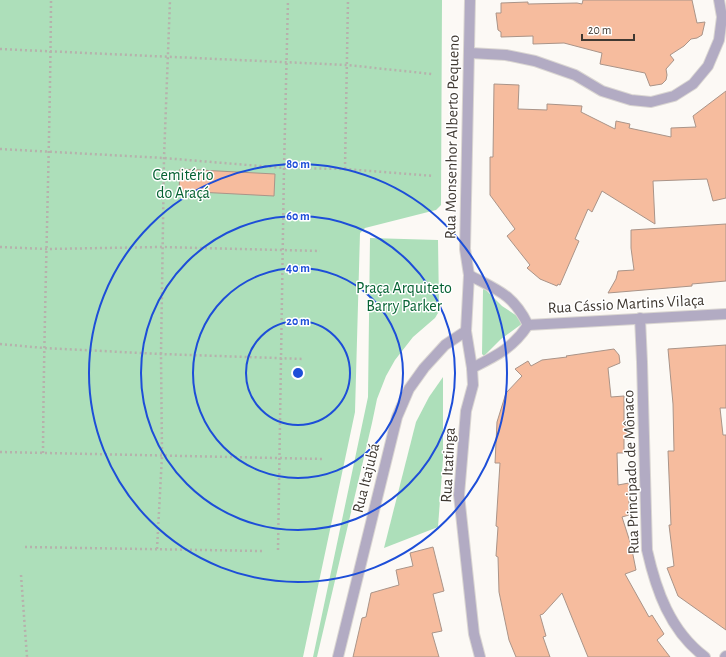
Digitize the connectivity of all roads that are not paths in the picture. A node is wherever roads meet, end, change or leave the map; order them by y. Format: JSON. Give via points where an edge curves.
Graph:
{"nodes":[{"id":1,"x":470,"y":0,"type":"edge"},
{"id":2,"x":719,"y":0,"type":"edge"},
{"id":3,"x":470,"y":53,"type":"junction"},
{"id":4,"x":469,"y":275,"type":"junction"},
{"id":5,"x":726,"y":314,"type":"edge"},
{"id":6,"x":640,"y":318,"type":"junction"},
{"id":7,"x":528,"y":325,"type":"junction"},
{"id":8,"x":466,"y":331,"type":"junction"},
{"id":9,"x":472,"y":368,"type":"junction"},
{"id":10,"x":338,"y":657,"type":"edge"},
{"id":11,"x":480,"y":657,"type":"edge"},
{"id":12,"x":705,"y":657,"type":"edge"}],
"edges":[{"from":1,"to":3,"type":"street","name":"Rua Monsenhor Alberto Pequeno"},
{"from":2,"to":3,"type":"street","via":[[722,17],[719,40],[708,66],[693,84],[674,96],[651,102],[631,100],[602,91],[575,75],[535,61],[506,55]]},
{"from":3,"to":4,"type":"street","name":"Rua Monsenhor Alberto Pequeno","via":[[465,249]]},
{"from":4,"to":7,"type":"street","name":"Rua Cássio Martins Vilaça","via":[[514,302]]},
{"from":4,"to":8,"type":"street","name":"Rua Itatinga"},
{"from":5,"to":6,"type":"street","name":"Rua Cássio Martins Vilaça"},
{"from":6,"to":7,"type":"street","name":"Rua Cássio Martins Vilaça"},
{"from":6,"to":12,"type":"street","name":"Rua Principado de Mônaco","via":[[647,550],[653,577],[666,608],[679,631]]},
{"from":7,"to":9,"type":"street","name":"Rua Cássio Martins Vilaça","via":[[511,346]]},
{"from":8,"to":9,"type":"street","name":"Rua Itatinga"},
{"from":8,"to":10,"type":"street","name":"Rua Itajubá","via":[[445,345],[424,368],[409,389],[397,417]]},
{"from":9,"to":11,"type":"street","name":"Rua Itatinga","via":[[473,385],[466,411],[459,495],[473,626]]}]}
